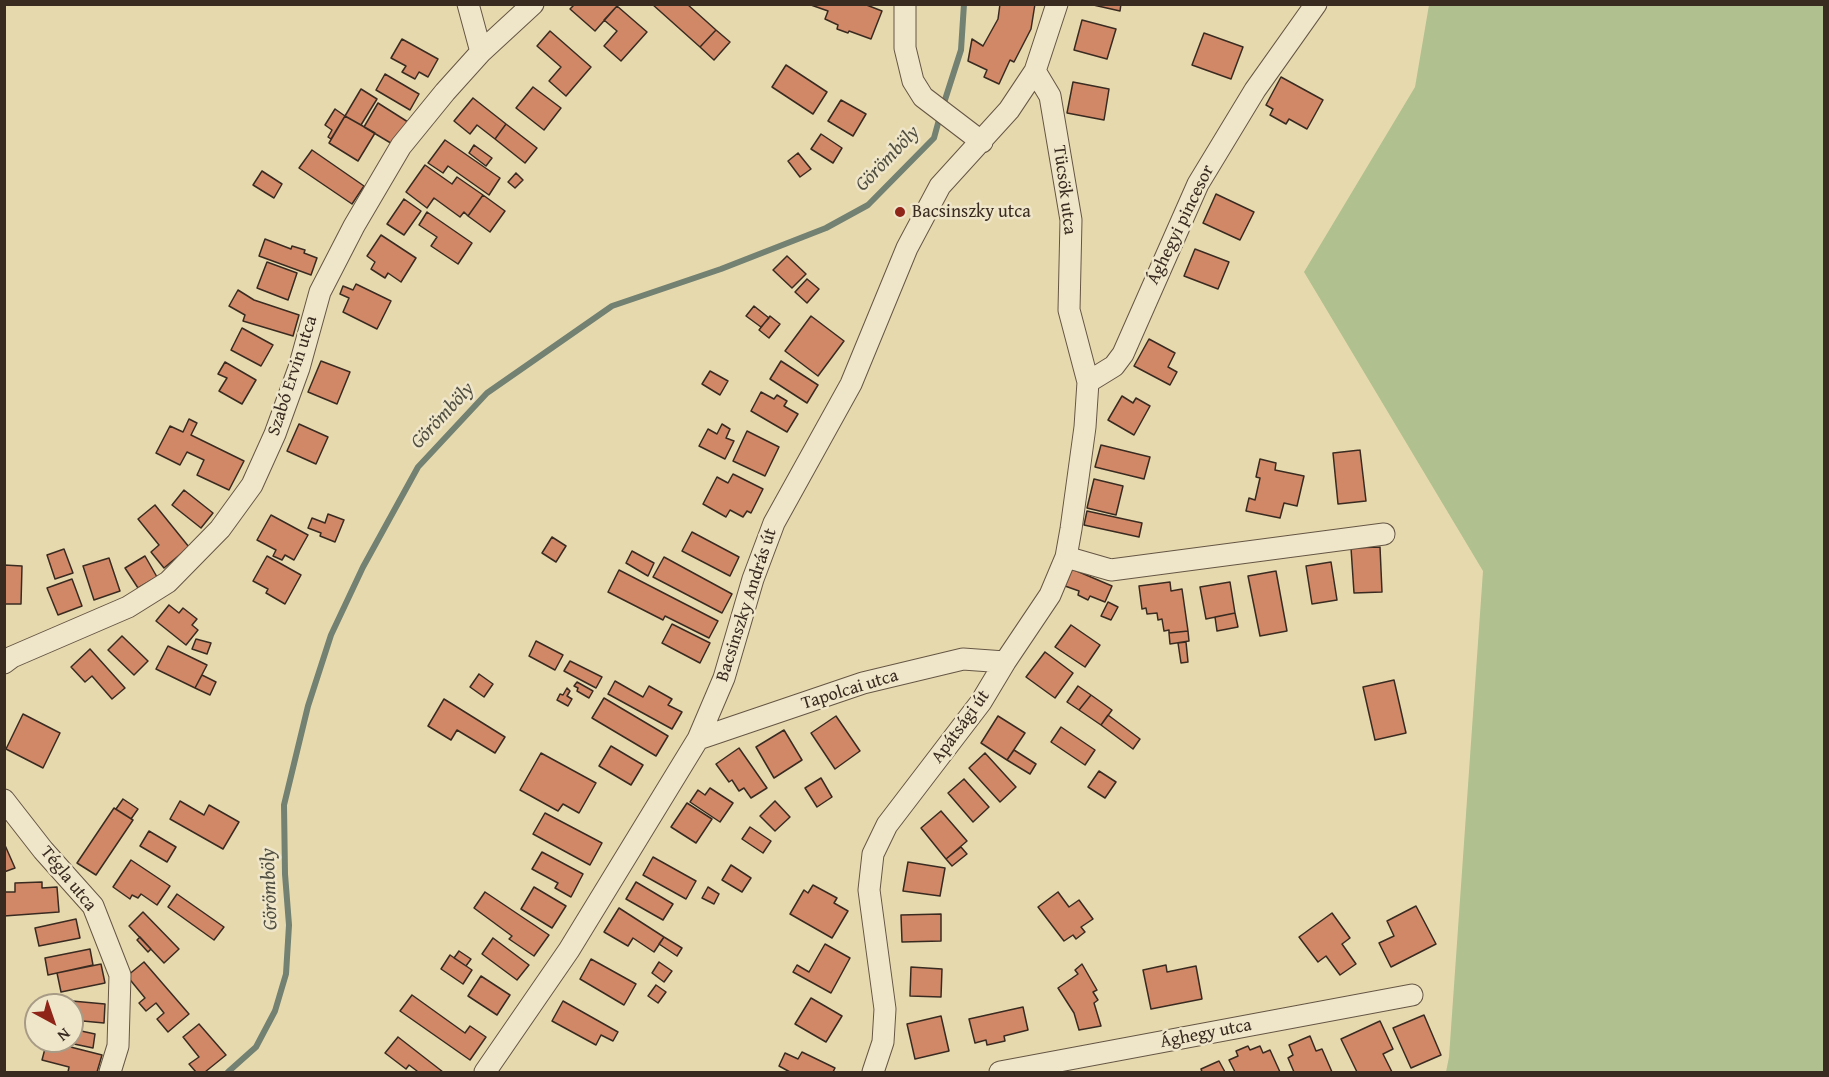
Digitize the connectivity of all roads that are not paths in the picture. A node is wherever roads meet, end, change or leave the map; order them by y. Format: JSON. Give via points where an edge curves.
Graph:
{"nodes":[{"id":1,"x":468,"y":4,"type":"edge"},
{"id":2,"x":533,"y":4,"type":"edge"},
{"id":3,"x":905,"y":4,"type":"edge"},
{"id":4,"x":1057,"y":4,"type":"edge"},
{"id":5,"x":1316,"y":4,"type":"edge"},
{"id":6,"x":481,"y":52,"type":"junction"},
{"id":7,"x":1035,"y":72,"type":"junction"},
{"id":8,"x":982,"y":142,"type":"junction"},
{"id":9,"x":1088,"y":382,"type":"junction"},
{"id":10,"x":1384,"y":534,"type":"dead end"},
{"id":11,"x":1066,"y":557,"type":"junction"},
{"id":12,"x":1005,"y":662,"type":"junction"},
{"id":13,"x":4,"y":663,"type":"edge"},
{"id":14,"x":698,"y":739,"type":"junction"},
{"id":15,"x":4,"y":800,"type":"edge"},
{"id":16,"x":1412,"y":995,"type":"dead end"},
{"id":17,"x":110,"y":1072,"type":"edge"},
{"id":18,"x":486,"y":1072,"type":"edge"},
{"id":19,"x":873,"y":1072,"type":"edge"},
{"id":20,"x":1000,"y":1072,"type":"edge"}],
"edges":[{"from":1,"to":6,"type":"street"},
{"from":2,"to":6,"type":"street","name":"Szabó Ervin utca"},
{"from":3,"to":8,"type":"street","via":[[905,48],[913,81],[923,97]]},
{"from":4,"to":7,"type":"street","name":"Bacsinszky András út"},
{"from":5,"to":9,"type":"street","name":"Ághegyi pincesor","via":[[1255,90],[1198,184],[1123,354],[1114,366]]},
{"from":6,"to":13,"type":"street","name":"Szabó Ervin utca","via":[[401,146],[354,226],[320,292],[275,434],[252,486],[220,529],[168,582],[128,607]]},
{"from":7,"to":8,"type":"street","name":"Bacsinszky András út"},
{"from":7,"to":9,"type":"street","name":"Tücsök utca","via":[[1050,96],[1071,220],[1069,310]]},
{"from":8,"to":14,"type":"street","name":"Bacsinszky András út","via":[[940,186],[907,248],[851,384],[774,523],[724,678]]},
{"from":9,"to":11,"type":"street","name":"Apátsági út","via":[[1086,427]]},
{"from":10,"to":11,"type":"street","via":[[1111,570]]},
{"from":11,"to":12,"type":"street","name":"Apátsági út","via":[[1050,595]]},
{"from":12,"to":14,"type":"street","name":"Tapolcai utca","via":[[963,659],[863,683]]},
{"from":12,"to":19,"type":"street","name":"Apátsági út","via":[[981,702],[887,825],[873,854],[869,890],[885,1009],[883,1042]]},
{"from":14,"to":18,"type":"street","name":"Bacsinszky András út","via":[[569,950]]},
{"from":15,"to":17,"type":"street","name":"Tégla utca","via":[[93,906],[113,955],[120,975],[118,1046]]},
{"from":16,"to":20,"type":"street","name":"Ághegy utca"}]}
